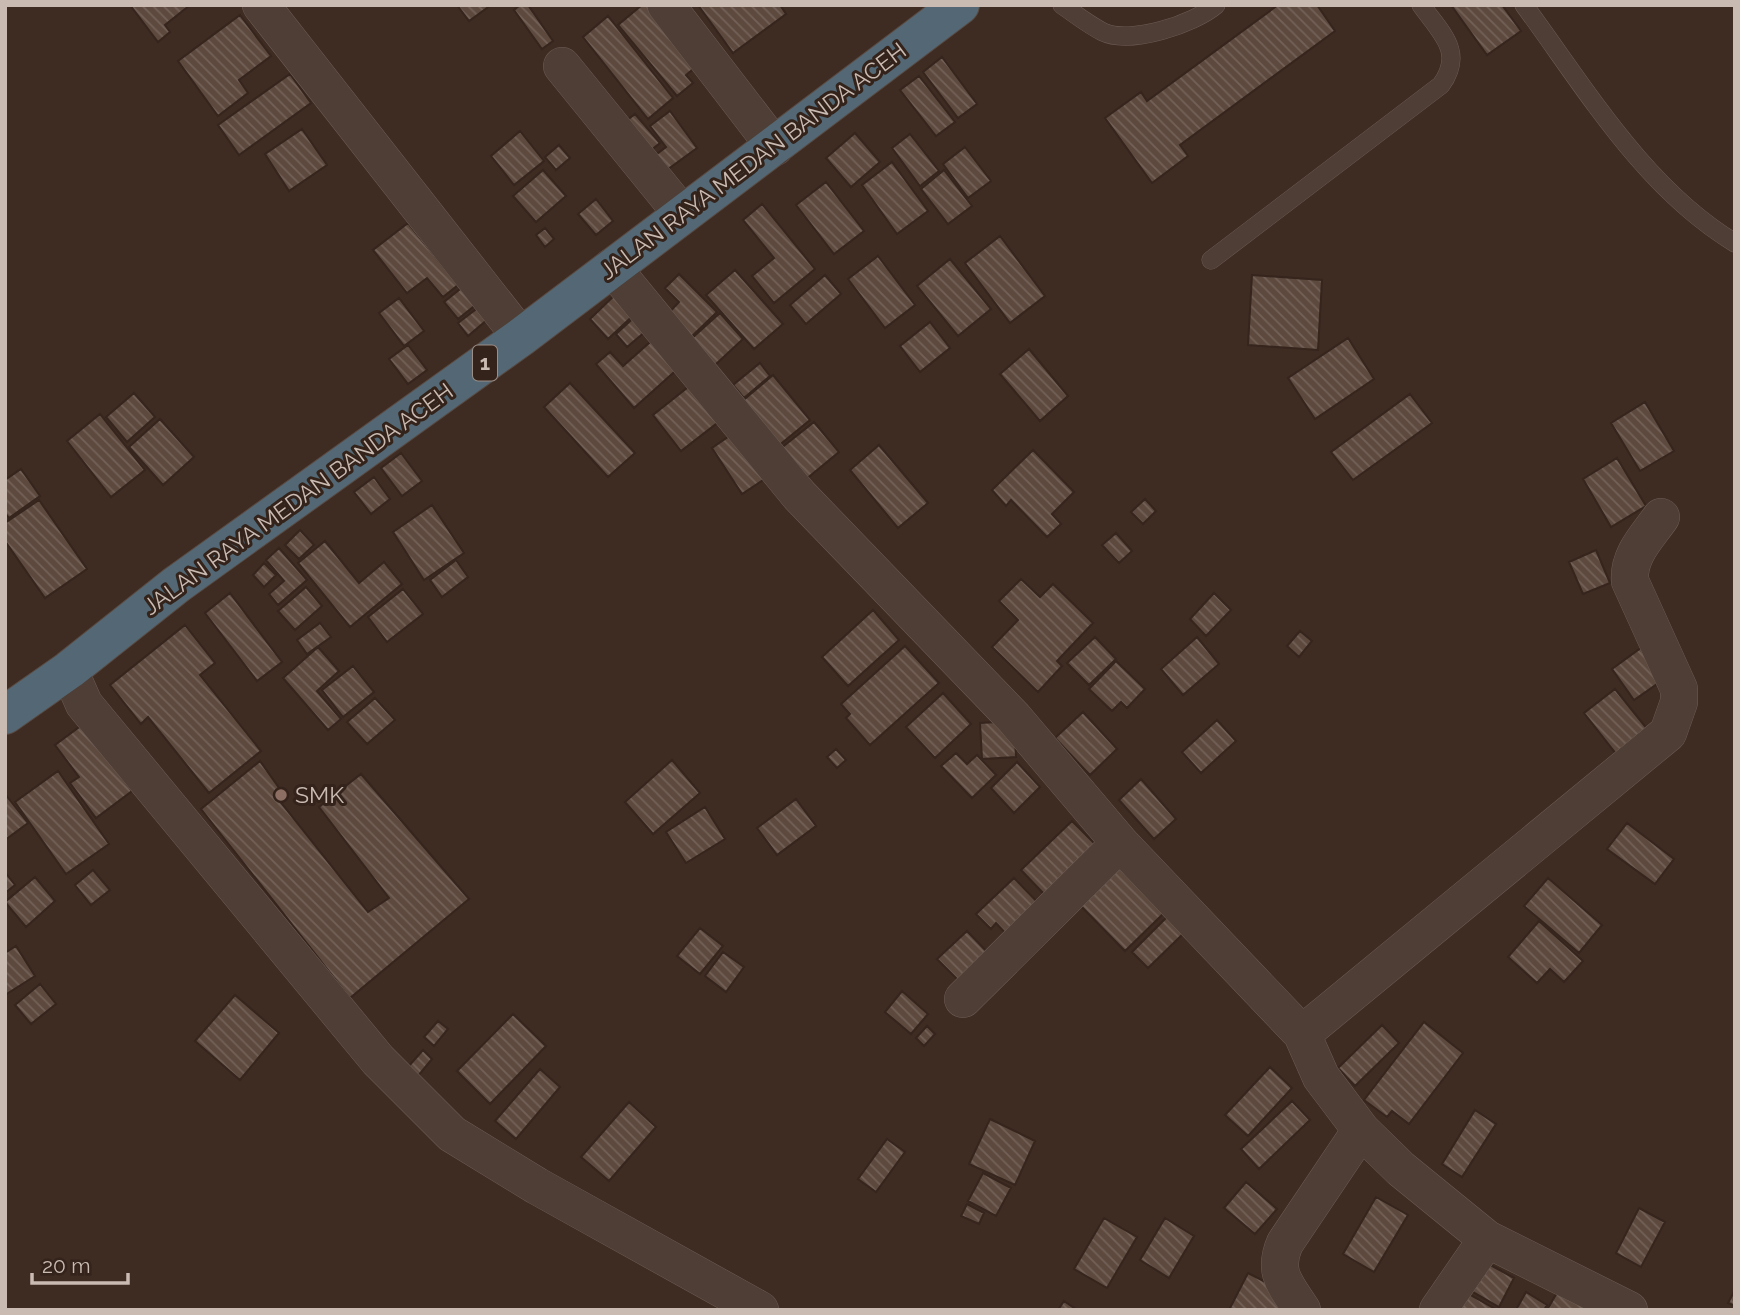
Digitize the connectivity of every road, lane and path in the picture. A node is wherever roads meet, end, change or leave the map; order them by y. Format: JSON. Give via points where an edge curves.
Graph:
{"nodes":[{"id":1,"x":261,"y":5,"type":"edge"},
{"id":2,"x":666,"y":5,"type":"edge"},
{"id":3,"x":960,"y":5,"type":"edge"},
{"id":4,"x":1062,"y":5,"type":"edge"},
{"id":5,"x":1216,"y":5,"type":"edge"},
{"id":6,"x":1421,"y":5,"type":"edge"},
{"id":7,"x":1524,"y":5,"type":"edge"},
{"id":8,"x":562,"y":66,"type":"dead end"},
{"id":9,"x":775,"y":146,"type":"junction"},
{"id":10,"x":683,"y":215,"type":"junction"},
{"id":11,"x":1735,"y":243,"type":"edge"},
{"id":12,"x":1211,"y":260,"type":"dead end"},
{"id":13,"x":612,"y":267,"type":"junction"},
{"id":14,"x":521,"y":337,"type":"junction"},
{"id":15,"x":1661,"y":517,"type":"dead end"},
{"id":16,"x":69,"y":670,"type":"junction"},
{"id":17,"x":5,"y":715,"type":"edge"},
{"id":18,"x":1120,"y":844,"type":"junction"},
{"id":19,"x":963,"y":999,"type":"dead end"},
{"id":20,"x":1302,"y":1034,"type":"junction"},
{"id":21,"x":1361,"y":1130,"type":"junction"},
{"id":22,"x":1487,"y":1239,"type":"junction"},
{"id":23,"x":760,"y":1310,"type":"edge"},
{"id":24,"x":1302,"y":1310,"type":"edge"},
{"id":25,"x":1438,"y":1310,"type":"edge"},
{"id":26,"x":1629,"y":1310,"type":"edge"}],
"edges":[{"from":1,"to":14,"type":"street"},
{"from":2,"to":9,"type":"street"},
{"from":3,"to":9,"type":"highway","name":"JALAN RAYA MEDAN BANDA ACEH","number":"1"},
{"from":4,"to":5,"type":"lane","via":[[1105,33],[1134,36],[1171,28]]},
{"from":6,"to":12,"type":"lane","via":[[1452,53],[1450,72],[1441,85]]},
{"from":7,"to":11,"type":"lane","via":[[1640,161],[1683,205]]},
{"from":8,"to":10,"type":"street"},
{"from":9,"to":10,"type":"highway","name":"JALAN RAYA MEDAN BANDA ACEH","number":"1"},
{"from":10,"to":13,"type":"highway","name":"JALAN RAYA MEDAN BANDA ACEH","number":"1"},
{"from":13,"to":14,"type":"highway","name":"JALAN RAYA MEDAN BANDA ACEH","number":"1"},
{"from":13,"to":18,"type":"street","via":[[799,495],[1014,718]]},
{"from":14,"to":16,"type":"highway","name":"JALAN RAYA MEDAN BANDA ACEH","number":"1","via":[[176,585]]},
{"from":15,"to":20,"type":"street","via":[[1629,568],[1630,581],[1679,689],[1668,733]]},
{"from":16,"to":17,"type":"highway","name":"JALAN RAYA MEDAN BANDA ACEH","number":"1"},
{"from":16,"to":23,"type":"street","via":[[84,704],[146,780],[378,1060],[452,1134]]},
{"from":18,"to":19,"type":"street"},
{"from":18,"to":20,"type":"street"},
{"from":20,"to":21,"type":"street","via":[[1321,1077]]},
{"from":21,"to":22,"type":"street"},
{"from":21,"to":24,"type":"street","via":[[1280,1254],[1278,1267]]},
{"from":22,"to":25,"type":"street"},
{"from":22,"to":26,"type":"street"}]}
